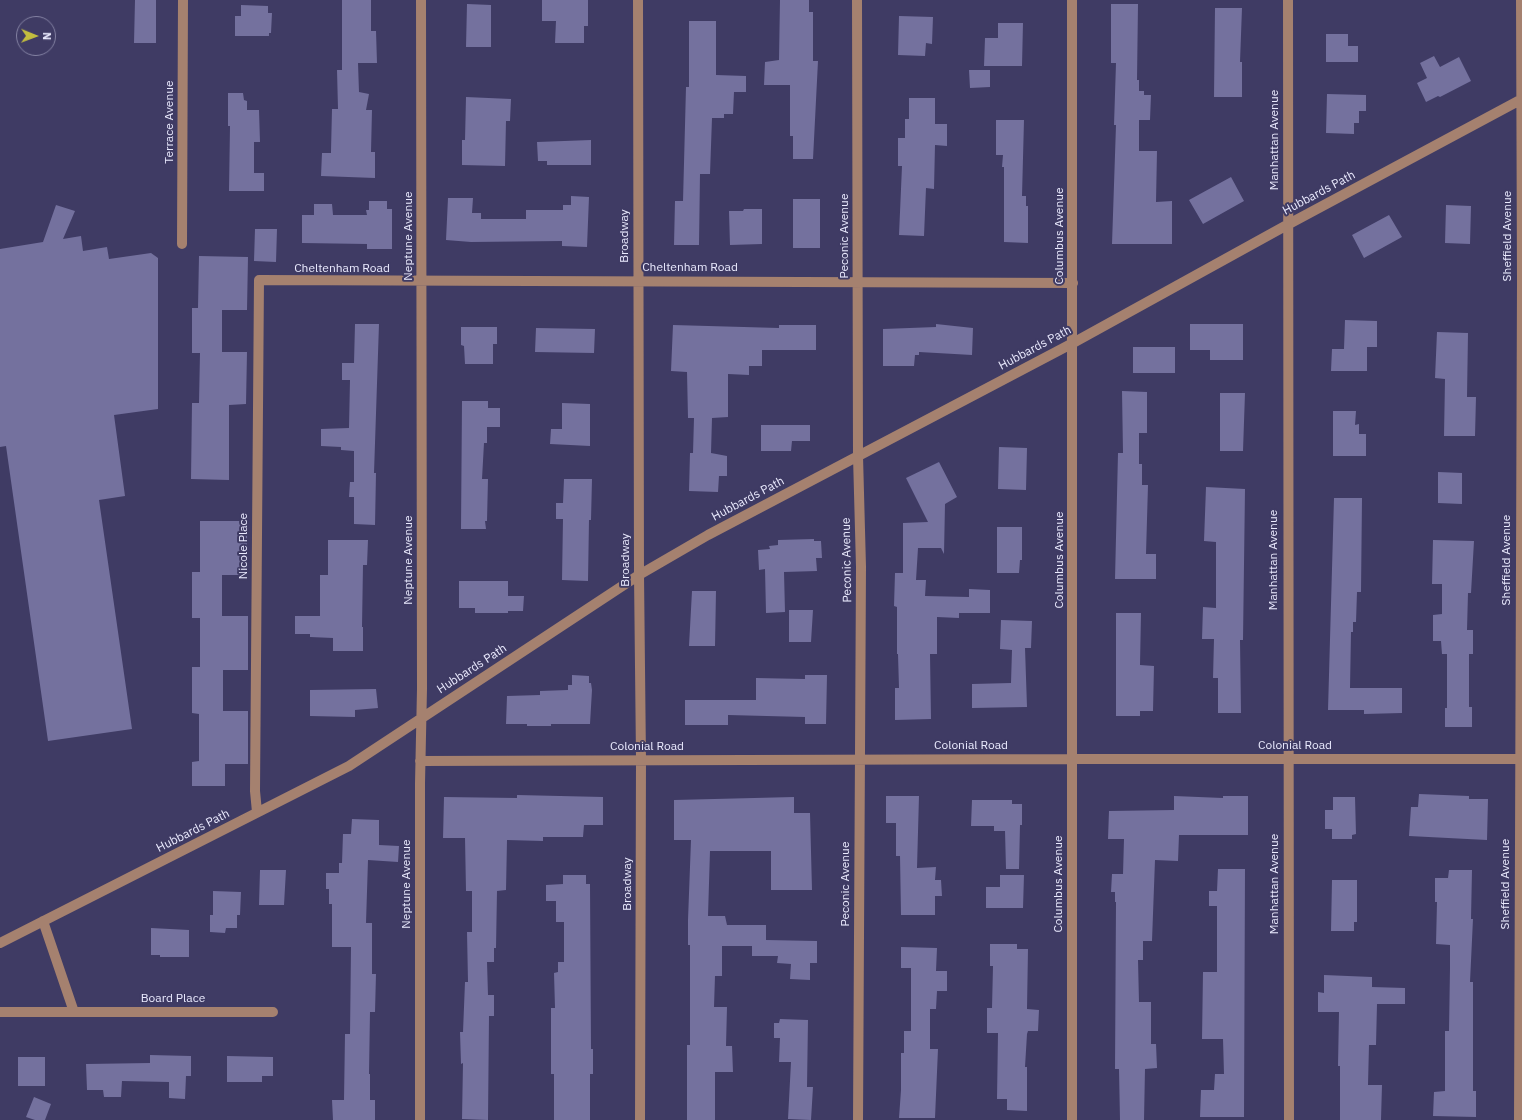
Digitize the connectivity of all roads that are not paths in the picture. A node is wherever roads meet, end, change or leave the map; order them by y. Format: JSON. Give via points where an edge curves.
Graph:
{"nodes":[{"id":1,"x":183,"y":0,"type":"edge"},
{"id":2,"x":421,"y":0,"type":"edge"},
{"id":3,"x":638,"y":0,"type":"edge"},
{"id":4,"x":857,"y":0,"type":"edge"},
{"id":5,"x":1072,"y":0,"type":"edge"},
{"id":6,"x":1288,"y":0,"type":"edge"},
{"id":7,"x":1520,"y":0,"type":"edge"},
{"id":8,"x":1521,"y":99,"type":"edge"},
{"id":9,"x":1287,"y":224,"type":"junction"},
{"id":10,"x":182,"y":244,"type":"dead end"},
{"id":11,"x":259,"y":280,"type":"joint"},
{"id":12,"x":638,"y":281,"type":"junction"},
{"id":13,"x":422,"y":282,"type":"junction"},
{"id":14,"x":858,"y":282,"type":"junction"},
{"id":15,"x":1522,"y":282,"type":"edge"},
{"id":16,"x":1073,"y":283,"type":"junction"},
{"id":17,"x":1073,"y":343,"type":"junction"},
{"id":18,"x":858,"y":456,"type":"junction"},
{"id":19,"x":639,"y":575,"type":"junction"},
{"id":20,"x":422,"y":717,"type":"junction"},
{"id":21,"x":1072,"y":758,"type":"junction"},
{"id":22,"x":860,"y":759,"type":"junction"},
{"id":23,"x":1287,"y":759,"type":"junction"},
{"id":24,"x":1521,"y":759,"type":"edge"},
{"id":25,"x":641,"y":760,"type":"junction"},
{"id":26,"x":420,"y":761,"type":"junction"},
{"id":27,"x":257,"y":812,"type":"junction"},
{"id":28,"x":43,"y":921,"type":"junction"},
{"id":29,"x":0,"y":943,"type":"edge"},
{"id":30,"x":0,"y":1012,"type":"edge"},
{"id":31,"x":74,"y":1012,"type":"junction"},
{"id":32,"x":273,"y":1012,"type":"dead end"},
{"id":33,"x":420,"y":1120,"type":"edge"},
{"id":34,"x":640,"y":1120,"type":"edge"},
{"id":35,"x":858,"y":1120,"type":"edge"},
{"id":36,"x":1072,"y":1120,"type":"edge"},
{"id":37,"x":1289,"y":1120,"type":"edge"},
{"id":38,"x":1519,"y":1120,"type":"edge"}],
"edges":[{"from":1,"to":10,"type":"street","name":"Terrace Avenue"},
{"from":2,"to":13,"type":"street","name":"Neptune Avenue"},
{"from":3,"to":12,"type":"street","name":"Broadway"},
{"from":4,"to":14,"type":"street","name":"Peconic Avenue"},
{"from":5,"to":16,"type":"street","name":"Columbus Avenue"},
{"from":6,"to":9,"type":"street","name":"Manhattan Avenue"},
{"from":7,"to":8,"type":"street","name":"Sheffield Avenue"},
{"from":8,"to":9,"type":"street","name":"Hubbards Path"},
{"from":8,"to":15,"type":"street","name":"Sheffield Avenue"},
{"from":9,"to":17,"type":"street","name":"Hubbards Path"},
{"from":9,"to":23,"type":"street","name":"Manhattan Avenue"},
{"from":11,"to":13,"type":"street","name":"Cheltenham Road"},
{"from":11,"to":27,"type":"street","name":"Nicole Place","via":[[255,791]]},
{"from":12,"to":13,"type":"street","name":"Cheltenham Road"},
{"from":12,"to":14,"type":"street","name":"Cheltenham Road"},
{"from":12,"to":19,"type":"street","name":"Broadway"},
{"from":13,"to":20,"type":"street","name":"Neptune Avenue"},
{"from":14,"to":16,"type":"street","name":"Cheltenham Road"},
{"from":14,"to":18,"type":"street","name":"Peconic Avenue"},
{"from":15,"to":24,"type":"street","name":"Sheffield Avenue"},
{"from":16,"to":17,"type":"street","name":"Columbus Avenue"},
{"from":17,"to":18,"type":"street","name":"Hubbards Path"},
{"from":17,"to":21,"type":"street","name":"Columbus Avenue"},
{"from":18,"to":19,"type":"street","name":"Hubbards Path","via":[[708,535]]},
{"from":18,"to":22,"type":"street","name":"Peconic Avenue","via":[[861,567]]},
{"from":19,"to":20,"type":"street","name":"Hubbards Path"},
{"from":19,"to":25,"type":"street","name":"Broadway"},
{"from":20,"to":26,"type":"street","name":"Neptune Avenue"},
{"from":20,"to":27,"type":"street","name":"Hubbards Path","via":[[349,766]]},
{"from":21,"to":22,"type":"street","name":"Colonial Road"},
{"from":21,"to":23,"type":"street","name":"Colonial Road"},
{"from":21,"to":36,"type":"street","name":"Columbus Avenue"},
{"from":22,"to":25,"type":"street","name":"Colonial Road"},
{"from":22,"to":35,"type":"street","name":"Peconic Avenue"},
{"from":23,"to":24,"type":"street","name":"Colonial Road"},
{"from":23,"to":37,"type":"street","name":"Manhattan Avenue"},
{"from":24,"to":38,"type":"street","name":"Sheffield Avenue"},
{"from":25,"to":26,"type":"street","name":"Colonial Road"},
{"from":25,"to":34,"type":"street","name":"Broadway"},
{"from":26,"to":33,"type":"street","name":"Neptune Avenue"},
{"from":27,"to":28,"type":"street","name":"Hubbards Path"},
{"from":28,"to":29,"type":"street","name":"Hubbards Path"},
{"from":28,"to":31,"type":"street"},
{"from":30,"to":31,"type":"street","name":"Board Place"},
{"from":31,"to":32,"type":"street","name":"Board Place"}]}
